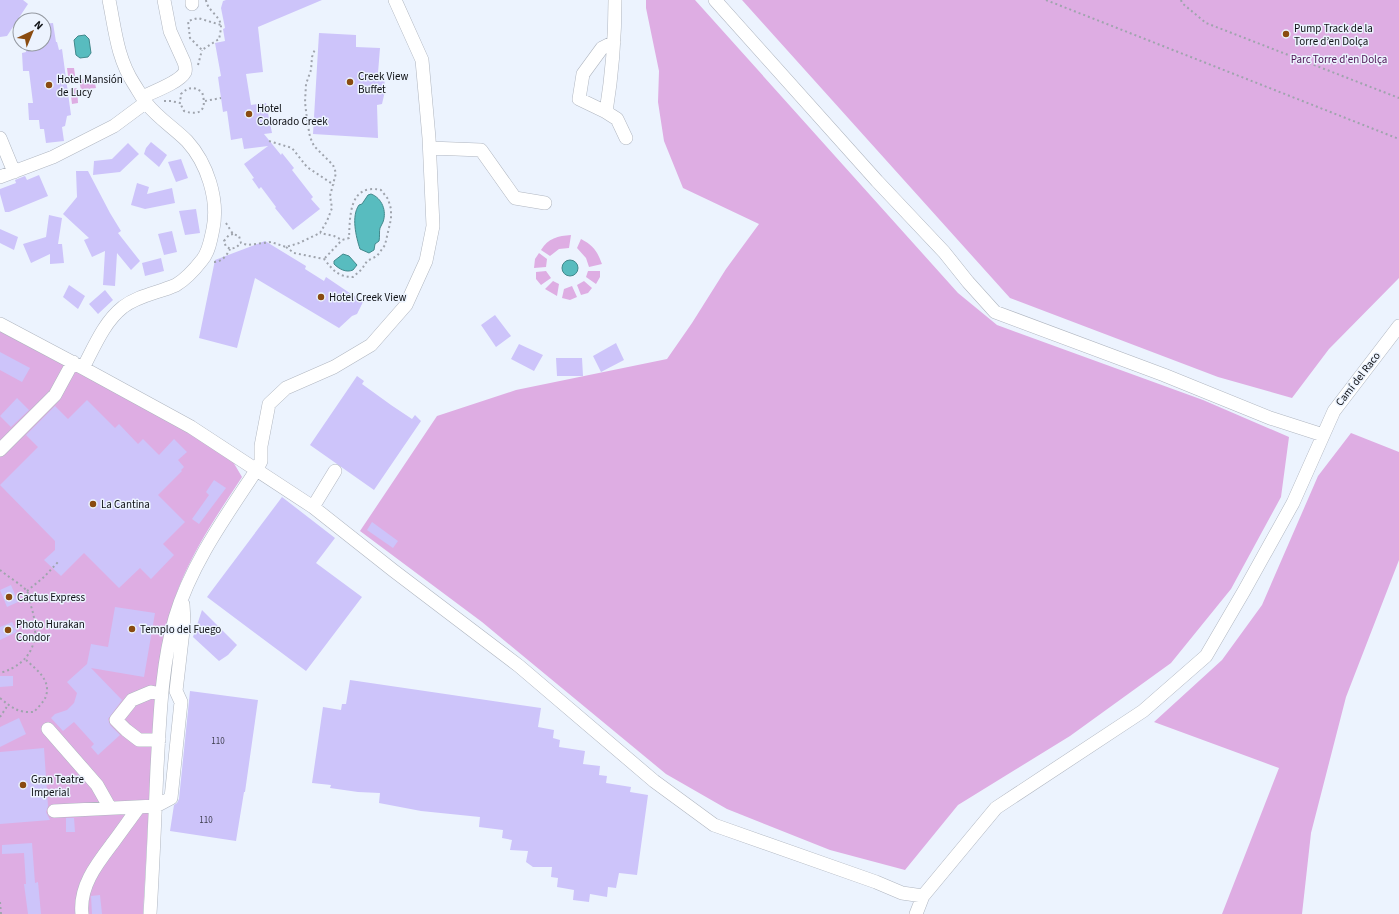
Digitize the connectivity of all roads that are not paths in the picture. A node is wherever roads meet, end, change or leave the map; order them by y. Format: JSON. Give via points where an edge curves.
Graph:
{"nodes":[{"id":1,"x":109,"y":0,"type":"edge"},
{"id":2,"x":164,"y":0,"type":"edge"},
{"id":3,"x":395,"y":0,"type":"edge"},
{"id":4,"x":616,"y":0,"type":"edge"},
{"id":5,"x":715,"y":0,"type":"edge"},
{"id":6,"x":614,"y":42,"type":"junction"},
{"id":7,"x":144,"y":100,"type":"junction"},
{"id":8,"x":606,"y":112,"type":"junction"},
{"id":9,"x":0,"y":138,"type":"edge"},
{"id":10,"x":626,"y":138,"type":"dead end"},
{"id":11,"x":430,"y":148,"type":"junction"},
{"id":12,"x":14,"y":172,"type":"junction"},
{"id":13,"x":0,"y":177,"type":"edge"},
{"id":14,"x":545,"y":203,"type":"dead end"},
{"id":15,"x":0,"y":324,"type":"edge"},
{"id":16,"x":1399,"y":326,"type":"edge"},
{"id":17,"x":78,"y":365,"type":"junction"},
{"id":18,"x":1323,"y":435,"type":"junction"},
{"id":19,"x":0,"y":450,"type":"edge"},
{"id":20,"x":257,"y":470,"type":"junction"},
{"id":21,"x":335,"y":471,"type":"dead end"},
{"id":22,"x":313,"y":507,"type":"junction"},
{"id":23,"x":183,"y":596,"type":"junction"},
{"id":24,"x":161,"y":694,"type":"junction"},
{"id":25,"x":48,"y":729,"type":"dead end"},
{"id":26,"x":158,"y":740,"type":"junction"},
{"id":27,"x":139,"y":806,"type":"junction"},
{"id":28,"x":156,"y":806,"type":"junction"},
{"id":29,"x":110,"y":808,"type":"junction"},
{"id":30,"x":54,"y":811,"type":"dead end"},
{"id":31,"x":923,"y":896,"type":"junction"},
{"id":32,"x":82,"y":914,"type":"edge"},
{"id":33,"x":150,"y":914,"type":"edge"},
{"id":34,"x":916,"y":914,"type":"edge"}],
"edges":[{"from":1,"to":7,"type":"lane","via":[[120,56]]},
{"from":2,"to":7,"type":"lane","via":[[170,31],[184,62],[184,72]]},
{"from":3,"to":11,"type":"lane","via":[[422,60]]},
{"from":4,"to":6,"type":"lane"},
{"from":5,"to":18,"type":"lane","via":[[944,252],[995,312],[1270,418]]},
{"from":6,"to":8,"type":"lane"},
{"from":6,"to":8,"type":"lane","via":[[602,48],[584,74],[579,99]]},
{"from":7,"to":12,"type":"lane","via":[[114,126],[53,157]]},
{"from":7,"to":17,"type":"lane","via":[[187,142],[201,161],[210,182],[214,204],[215,217],[211,237],[203,259],[184,279],[138,298],[116,313]]},
{"from":8,"to":10,"type":"lane","via":[[616,118]]},
{"from":9,"to":12,"type":"lane"},
{"from":11,"to":14,"type":"lane","via":[[481,150],[515,198]]},
{"from":11,"to":20,"type":"lane","via":[[434,226],[426,261],[406,305],[372,345],[334,368],[286,388],[269,404],[260,446],[261,461]]},
{"from":12,"to":13,"type":"lane"},
{"from":15,"to":17,"type":"lane"},
{"from":16,"to":18,"type":"lane","name":"Camí del Raco","via":[[1334,411]]},
{"from":17,"to":19,"type":"lane","via":[[55,395]]},
{"from":17,"to":20,"type":"lane","via":[[191,427]]},
{"from":18,"to":31,"type":"lane","name":"Camí del Raco","via":[[1293,503],[1206,656],[1143,711],[996,808]]},
{"from":20,"to":22,"type":"lane"},
{"from":20,"to":23,"type":"lane","via":[[220,526]]},
{"from":21,"to":22,"type":"lane"},
{"from":22,"to":31,"type":"lane","via":[[519,666],[654,781],[714,825],[902,893]]},
{"from":23,"to":24,"type":"lane","via":[[175,618]]},
{"from":23,"to":28,"type":"lane","via":[[184,622],[176,691],[181,702],[171,798]]},
{"from":24,"to":26,"type":"lane"},
{"from":24,"to":26,"type":"lane","via":[[151,692],[132,700],[116,720],[139,740]]},
{"from":25,"to":29,"type":"lane","via":[[97,785]]},
{"from":26,"to":28,"type":"lane"},
{"from":27,"to":28,"type":"lane"},
{"from":27,"to":29,"type":"lane"},
{"from":27,"to":32,"type":"lane","via":[[92,871],[84,889]]},
{"from":28,"to":33,"type":"lane"},
{"from":29,"to":30,"type":"lane"},
{"from":31,"to":34,"type":"lane","name":"Camí del Raco"}]}
